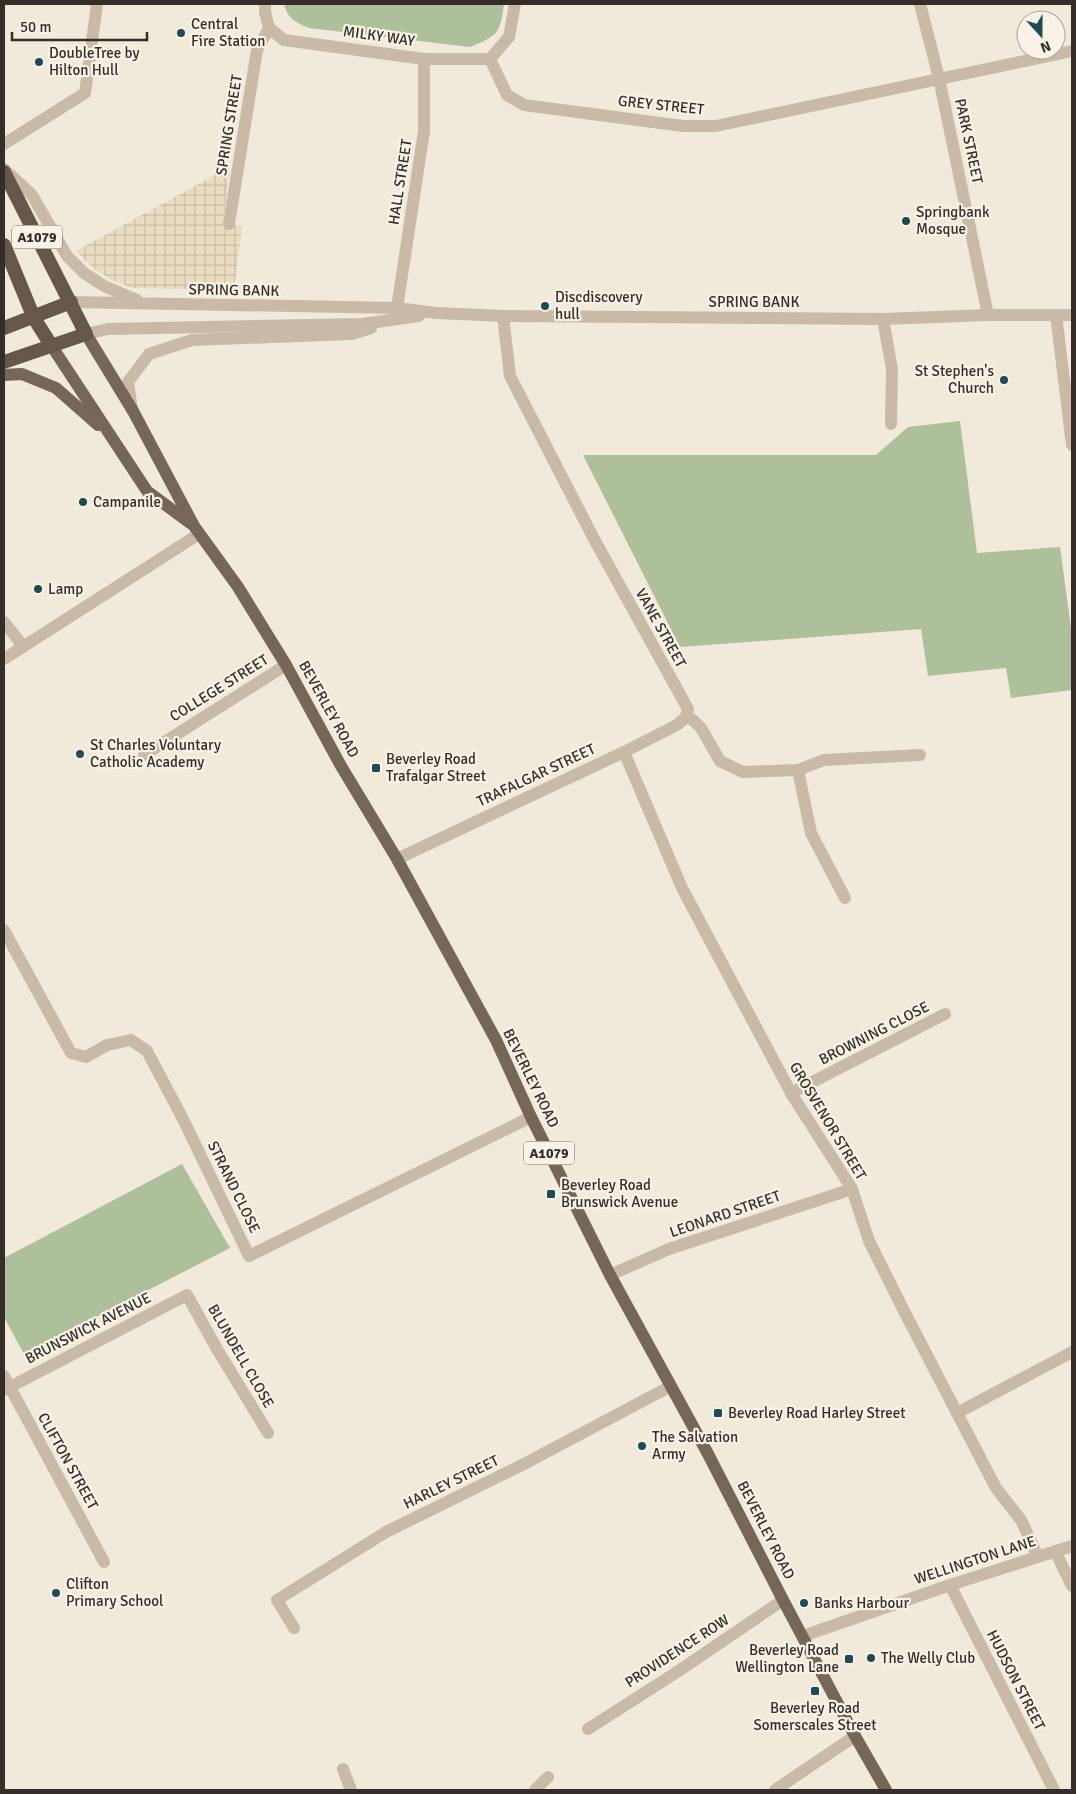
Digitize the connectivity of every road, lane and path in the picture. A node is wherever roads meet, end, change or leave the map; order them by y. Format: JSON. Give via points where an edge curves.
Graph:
{"nodes":[{"id":1,"x":96,"y":4,"type":"edge"},
{"id":2,"x":265,"y":4,"type":"edge"},
{"id":3,"x":515,"y":4,"type":"edge"},
{"id":4,"x":920,"y":4,"type":"edge"},
{"id":5,"x":270,"y":28,"type":"junction"},
{"id":6,"x":1072,"y":51,"type":"edge"},
{"id":7,"x":424,"y":59,"type":"junction"},
{"id":8,"x":490,"y":59,"type":"junction"},
{"id":9,"x":939,"y":78,"type":"junction"},
{"id":10,"x":4,"y":144,"type":"edge"},
{"id":11,"x":4,"y":171,"type":"edge"},
{"id":12,"x":230,"y":224,"type":"dead end"},
{"id":13,"x":4,"y":246,"type":"edge"},
{"id":14,"x":4,"y":267,"type":"edge"},
{"id":15,"x":71,"y":302,"type":"junction"},
{"id":16,"x":148,"y":304,"type":"junction"},
{"id":17,"x":399,"y":313,"type":"junction"},
{"id":18,"x":988,"y":315,"type":"junction"},
{"id":19,"x":1056,"y":315,"type":"junction"},
{"id":20,"x":1072,"y":315,"type":"edge"},
{"id":21,"x":503,"y":316,"type":"junction"},
{"id":22,"x":34,"y":318,"type":"junction"},
{"id":23,"x":883,"y":319,"type":"junction"},
{"id":24,"x":4,"y":328,"type":"edge"},
{"id":25,"x":86,"y":334,"type":"junction"},
{"id":26,"x":51,"y":345,"type":"junction"},
{"id":27,"x":4,"y":362,"type":"edge"},
{"id":28,"x":4,"y":375,"type":"edge"},
{"id":29,"x":133,"y":411,"type":"junction"},
{"id":30,"x":891,"y":424,"type":"dead end"},
{"id":31,"x":115,"y":442,"type":"junction"},
{"id":32,"x":1072,"y":445,"type":"edge"},
{"id":33,"x":197,"y":530,"type":"junction"},
{"id":34,"x":4,"y":622,"type":"edge"},
{"id":35,"x":24,"y":646,"type":"junction"},
{"id":36,"x":4,"y":659,"type":"edge"},
{"id":37,"x":286,"y":665,"type":"junction"},
{"id":38,"x":686,"y":717,"type":"junction"},
{"id":39,"x":624,"y":752,"type":"junction"},
{"id":40,"x":144,"y":755,"type":"dead end"},
{"id":41,"x":920,"y":755,"type":"dead end"},
{"id":42,"x":798,"y":770,"type":"junction"},
{"id":43,"x":397,"y":859,"type":"junction"},
{"id":44,"x":845,"y":898,"type":"dead end"},
{"id":45,"x":4,"y":930,"type":"edge"},
{"id":46,"x":945,"y":1014,"type":"dead end"},
{"id":47,"x":791,"y":1093,"type":"junction"},
{"id":48,"x":532,"y":1117,"type":"junction"},
{"id":49,"x":852,"y":1189,"type":"junction"},
{"id":50,"x":610,"y":1274,"type":"junction"},
{"id":51,"x":187,"y":1295,"type":"joint"},
{"id":52,"x":1072,"y":1352,"type":"edge"},
{"id":53,"x":6,"y":1384,"type":"edge"},
{"id":54,"x":671,"y":1386,"type":"junction"},
{"id":55,"x":957,"y":1413,"type":"junction"},
{"id":56,"x":268,"y":1433,"type":"dead end"},
{"id":57,"x":1072,"y":1546,"type":"edge"},
{"id":58,"x":1055,"y":1551,"type":"junction"},
{"id":59,"x":1038,"y":1557,"type":"junction"},
{"id":60,"x":104,"y":1562,"type":"dead end"},
{"id":61,"x":950,"y":1585,"type":"junction"},
{"id":62,"x":1072,"y":1586,"type":"edge"},
{"id":63,"x":783,"y":1600,"type":"junction"},
{"id":64,"x":294,"y":1628,"type":"dead end"},
{"id":65,"x":803,"y":1636,"type":"junction"},
{"id":66,"x":588,"y":1729,"type":"dead end"},
{"id":67,"x":855,"y":1736,"type":"junction"},
{"id":68,"x":343,"y":1769,"type":"dead end"},
{"id":69,"x":548,"y":1777,"type":"dead end"},
{"id":70,"x":351,"y":1790,"type":"edge"},
{"id":71,"x":535,"y":1790,"type":"edge"},
{"id":72,"x":775,"y":1790,"type":"edge"},
{"id":73,"x":886,"y":1790,"type":"edge"},
{"id":74,"x":1054,"y":1790,"type":"edge"}],
"edges":[{"from":1,"to":10,"type":"street","via":[[85,93]]},
{"from":2,"to":5,"type":"street"},
{"from":3,"to":8,"type":"street","via":[[509,37]]},
{"from":4,"to":9,"type":"street","name":"PARK STREET"},
{"from":5,"to":7,"type":"street","name":"MILKY WAY","via":[[284,40]]},
{"from":5,"to":12,"type":"street","name":"SPRING STREET","via":[[257,50]]},
{"from":6,"to":9,"type":"street","name":"GREY STREET"},
{"from":7,"to":8,"type":"street","name":"MILKY WAY"},
{"from":7,"to":17,"type":"street","name":"HALL STREET","via":[[424,131]]},
{"from":8,"to":9,"type":"street","name":"GREY STREET","via":[[507,95],[524,104],[683,126],[716,126]]},
{"from":9,"to":18,"type":"street","name":"PARK STREET"},
{"from":11,"to":15,"type":"highway","number":"A1079"},
{"from":11,"to":16,"type":"street","via":[[32,196],[67,256],[84,273],[104,286]]},
{"from":13,"to":14,"type":"highway"},
{"from":13,"to":22,"type":"highway","number":"A1079"},
{"from":15,"to":16,"type":"street","name":"SPRING BANK"},
{"from":15,"to":22,"type":"highway","name":"SPRING BANK"},
{"from":15,"to":25,"type":"highway"},
{"from":16,"to":17,"type":"street","name":"SPRING BANK"},
{"from":17,"to":21,"type":"street","name":"SPRING BANK"},
{"from":17,"to":25,"type":"street","name":"SPRING BANK","via":[[362,324],[108,329]]},
{"from":17,"to":29,"type":"street","via":[[352,334],[192,340],[149,354],[128,382]]},
{"from":18,"to":19,"type":"street","name":"SPRING BANK"},
{"from":18,"to":23,"type":"street","name":"SPRING BANK"},
{"from":19,"to":20,"type":"street","name":"SPRING BANK"},
{"from":19,"to":32,"type":"street"},
{"from":21,"to":23,"type":"street","name":"SPRING BANK"},
{"from":21,"to":38,"type":"street","name":"VANE STREET","via":[[510,376],[594,539],[688,709]]},
{"from":22,"to":24,"type":"highway","name":"SPRING BANK"},
{"from":22,"to":26,"type":"highway"},
{"from":23,"to":30,"type":"street","via":[[892,369]]},
{"from":25,"to":26,"type":"highway","name":"SPRING BANK"},
{"from":25,"to":29,"type":"main road","name":"BEVERLEY ROAD"},
{"from":26,"to":27,"type":"highway","name":"SPRING BANK"},
{"from":26,"to":31,"type":"main road","name":"BEVERLEY ROAD"},
{"from":28,"to":31,"type":"main road","via":[[22,374],[56,388]]},
{"from":29,"to":33,"type":"main road","name":"BEVERLEY ROAD"},
{"from":31,"to":33,"type":"main road","name":"BEVERLEY ROAD","via":[[147,491]]},
{"from":33,"to":35,"type":"street"},
{"from":33,"to":37,"type":"main road","name":"BEVERLEY ROAD","number":"A1079","via":[[238,587]]},
{"from":34,"to":35,"type":"street"},
{"from":35,"to":36,"type":"street"},
{"from":37,"to":40,"type":"street","name":"COLLEGE STREET"},
{"from":37,"to":43,"type":"main road","name":"BEVERLEY ROAD","number":"A1079"},
{"from":38,"to":39,"type":"street","name":"TRAFALGAR STREET","via":[[677,725]]},
{"from":38,"to":42,"type":"street","via":[[701,728],[720,762],[743,772]]},
{"from":39,"to":43,"type":"street","name":"TRAFALGAR STREET"},
{"from":39,"to":47,"type":"street","name":"GROSVENOR STREET","via":[[682,888]]},
{"from":41,"to":42,"type":"street","via":[[824,760]]},
{"from":42,"to":44,"type":"street","via":[[811,833]]},
{"from":43,"to":48,"type":"main road","name":"BEVERLEY ROAD","number":"A1079","via":[[496,1040]]},
{"from":45,"to":48,"type":"street","name":"STRAND CLOSE","via":[[70,1053],[86,1057],[107,1045],[131,1040],[146,1051],[183,1119],[249,1256]]},
{"from":46,"to":47,"type":"street","name":"BROWNING CLOSE"},
{"from":47,"to":49,"type":"street","name":"GROSVENOR STREET"},
{"from":48,"to":50,"type":"main road","name":"BEVERLEY ROAD","number":"A1079"},
{"from":49,"to":50,"type":"street","name":"LEONARD STREET","via":[[669,1249]]},
{"from":49,"to":55,"type":"street","name":"GROSVENOR STREET","via":[[869,1241]]},
{"from":50,"to":54,"type":"main road","name":"BEVERLEY ROAD","number":"A1079"},
{"from":51,"to":53,"type":"street","name":"BRUNSWICK AVENUE"},
{"from":51,"to":56,"type":"street","name":"BLUNDELL CLOSE"},
{"from":52,"to":55,"type":"street"},
{"from":53,"to":60,"type":"street","name":"CLIFTON STREET"},
{"from":54,"to":63,"type":"main road","name":"BEVERLEY ROAD","number":"A1079"},
{"from":54,"to":64,"type":"street","name":"HARLEY STREET","via":[[386,1532],[278,1600]]},
{"from":55,"to":59,"type":"street","name":"GROSVENOR STREET","via":[[996,1488],[1022,1520]]},
{"from":57,"to":58,"type":"street","name":"WELLINGTON LANE"},
{"from":58,"to":59,"type":"street","name":"WELLINGTON LANE"},
{"from":58,"to":62,"type":"street"},
{"from":59,"to":61,"type":"street","name":"WELLINGTON LANE"},
{"from":61,"to":65,"type":"street","name":"WELLINGTON LANE"},
{"from":61,"to":74,"type":"street","name":"HUDSON STREET"},
{"from":63,"to":65,"type":"main road","name":"BEVERLEY ROAD","number":"A1079"},
{"from":63,"to":66,"type":"street","name":"PROVIDENCE ROW"},
{"from":65,"to":67,"type":"main road","name":"BEVERLEY ROAD","number":"A1079"},
{"from":67,"to":72,"type":"street"},
{"from":67,"to":73,"type":"main road","name":"BEVERLEY ROAD","number":"A1079"},
{"from":68,"to":70,"type":"street"},
{"from":69,"to":71,"type":"street"}]}
